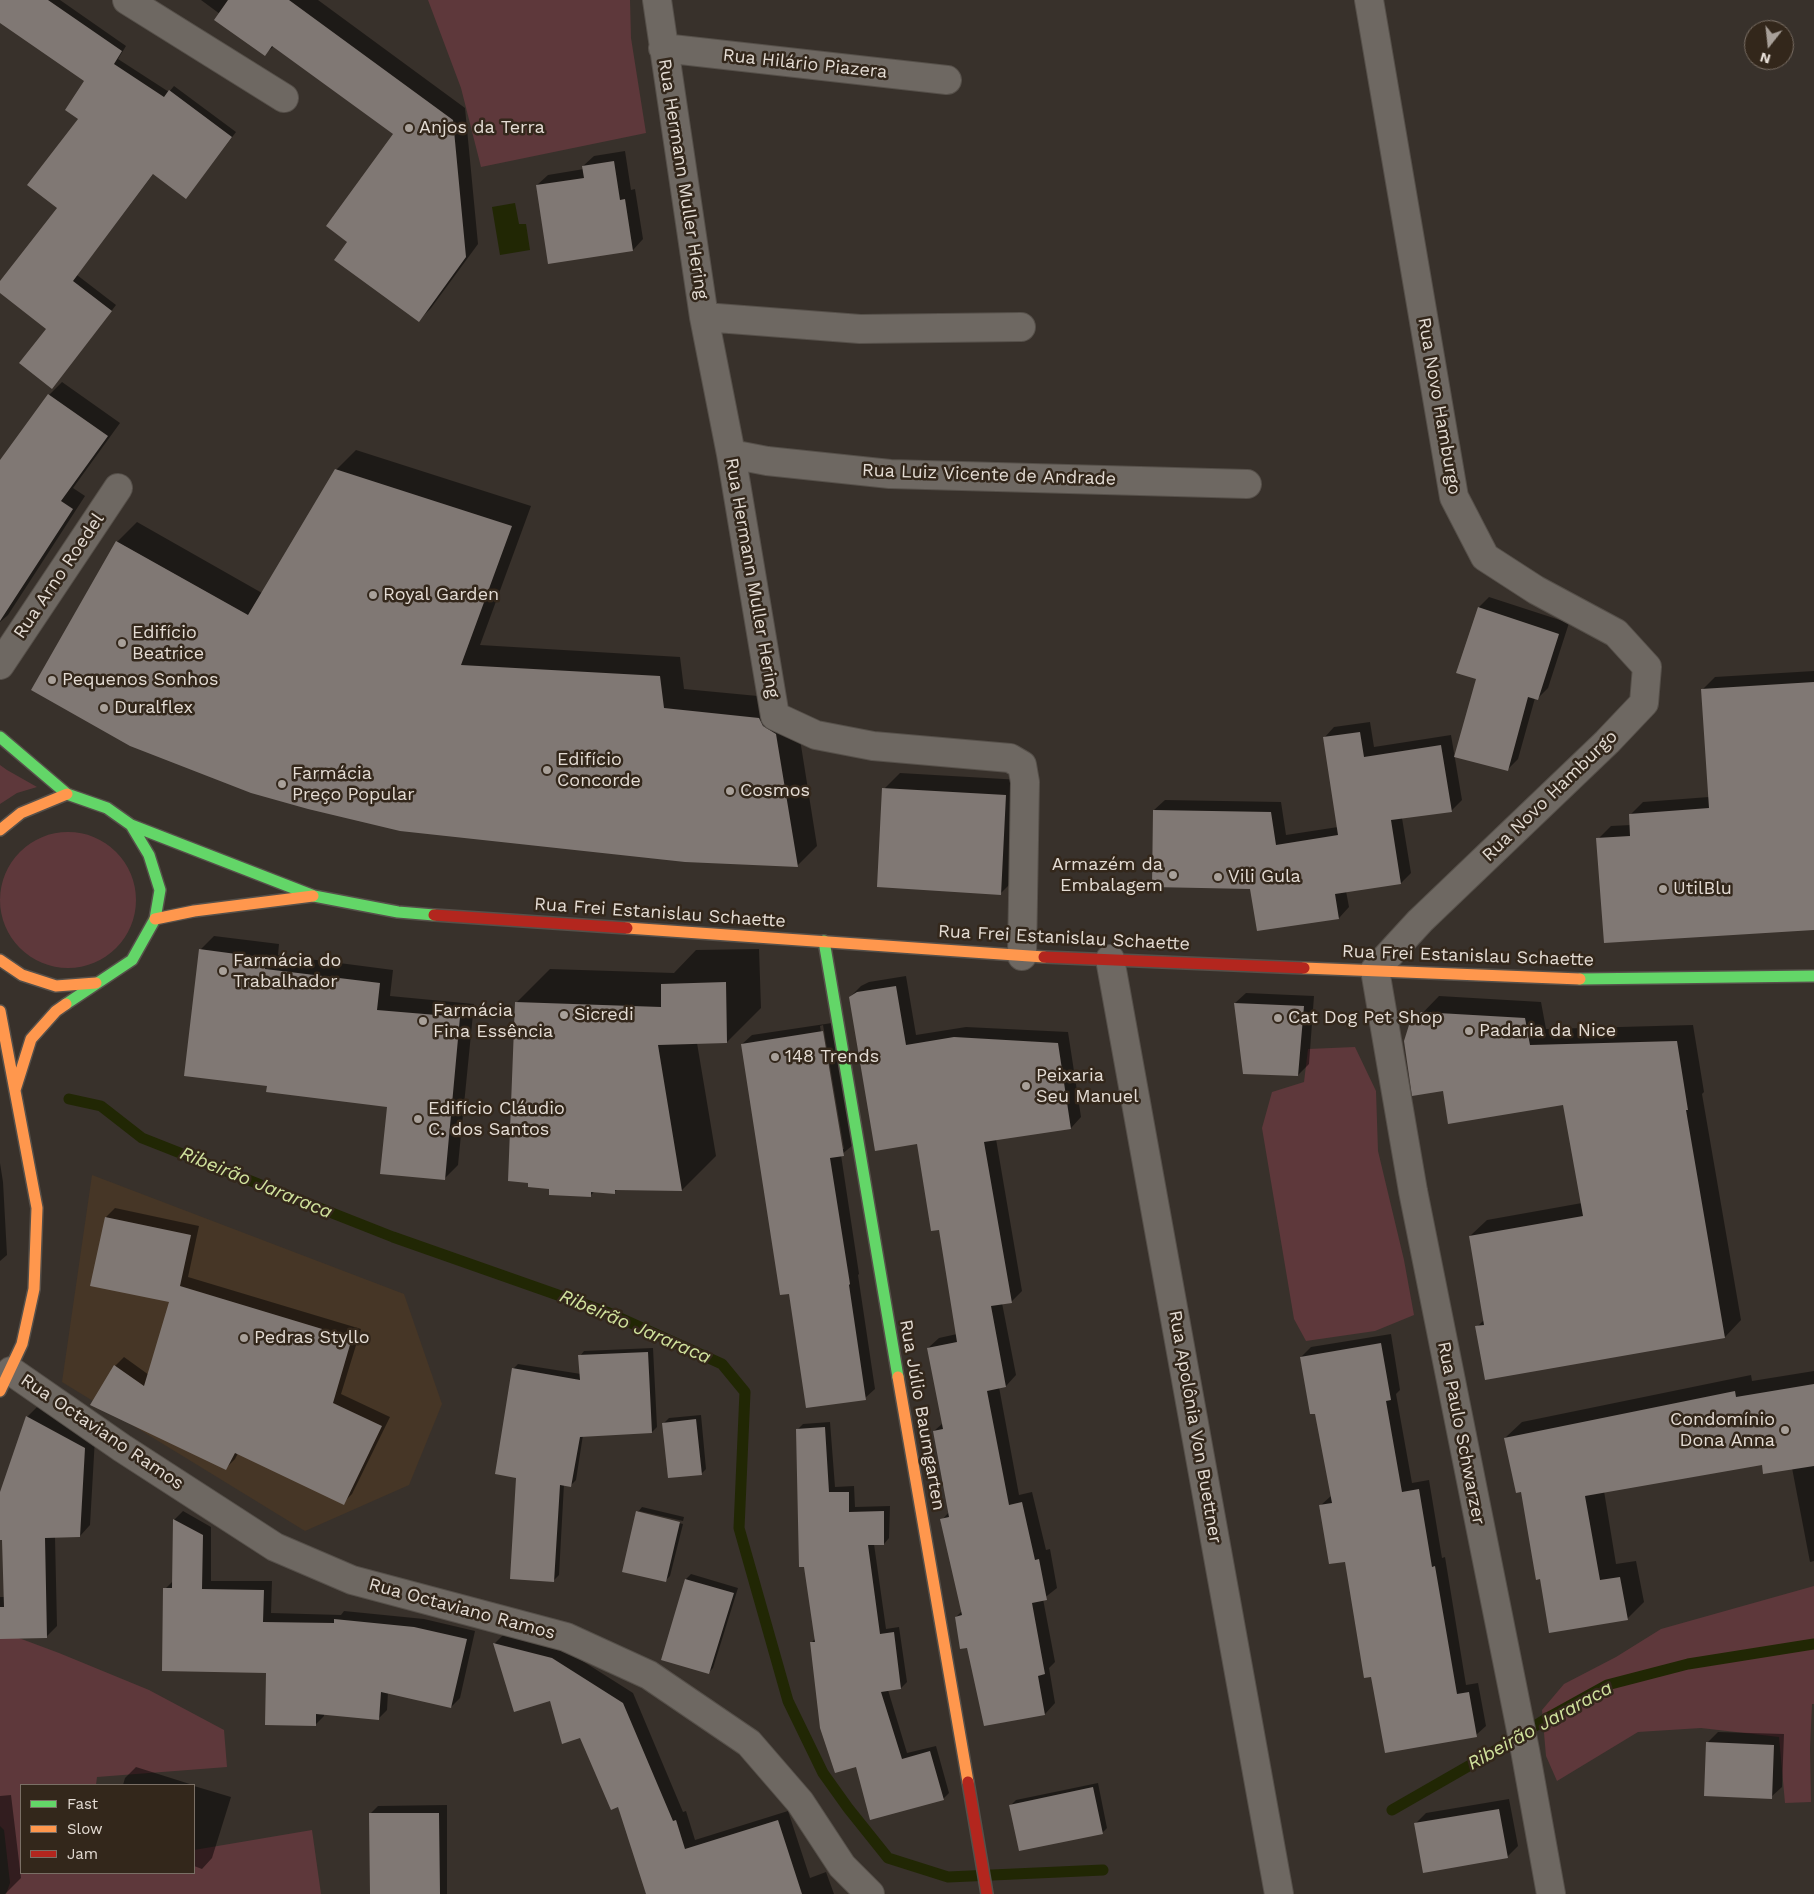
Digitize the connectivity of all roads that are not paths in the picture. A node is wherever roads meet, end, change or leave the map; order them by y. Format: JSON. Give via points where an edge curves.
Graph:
{"nodes":[{"id":1,"x":127,"y":0,"type":"edge"},
{"id":2,"x":656,"y":0,"type":"edge"},
{"id":3,"x":1369,"y":0,"type":"edge"},
{"id":4,"x":663,"y":48,"type":"junction"},
{"id":5,"x":947,"y":80,"type":"dead end"},
{"id":6,"x":284,"y":98,"type":"dead end"},
{"id":7,"x":704,"y":317,"type":"junction"},
{"id":8,"x":1021,"y":327,"type":"dead end"},
{"id":9,"x":731,"y":454,"type":"junction"},
{"id":10,"x":1247,"y":484,"type":"dead end"},
{"id":11,"x":118,"y":488,"type":"dead end"},
{"id":12,"x":0,"y":664,"type":"edge"},
{"id":13,"x":0,"y":737,"type":"edge"},
{"id":14,"x":67,"y":794,"type":"junction"},
{"id":15,"x":131,"y":825,"type":"junction"},
{"id":16,"x":0,"y":830,"type":"edge"},
{"id":17,"x":314,"y":896,"type":"junction"},
{"id":18,"x":155,"y":919,"type":"junction"},
{"id":19,"x":824,"y":941,"type":"junction"},
{"id":20,"x":1022,"y":956,"type":"junction"},
{"id":21,"x":1110,"y":959,"type":"junction"},
{"id":22,"x":0,"y":960,"type":"edge"},
{"id":23,"x":1375,"y":970,"type":"junction"},
{"id":24,"x":1814,"y":976,"type":"edge"},
{"id":25,"x":98,"y":983,"type":"junction"},
{"id":26,"x":0,"y":1011,"type":"edge"},
{"id":27,"x":15,"y":1090,"type":"junction"},
{"id":28,"x":5,"y":1381,"type":"edge"},
{"id":29,"x":870,"y":1894,"type":"edge"},
{"id":30,"x":987,"y":1894,"type":"edge"},
{"id":31,"x":1279,"y":1894,"type":"edge"},
{"id":32,"x":1551,"y":1894,"type":"edge"}],
"edges":[{"from":1,"to":6,"type":"street"},
{"from":2,"to":4,"type":"street","name":"Rua Hermann Muller Hering"},
{"from":3,"to":23,"type":"street","name":"Rua Novo Hamburgo","via":[[1454,498],[1485,557],[1536,590],[1616,633],[1647,667],[1644,703],[1608,742],[1420,921]]},
{"from":4,"to":5,"type":"street","name":"Rua Hilário Piazera"},
{"from":4,"to":7,"type":"street","name":"Rua Hermann Muller Hering"},
{"from":7,"to":8,"type":"street","via":[[860,329]]},
{"from":7,"to":9,"type":"street","name":"Rua Hermann Muller Hering"},
{"from":9,"to":10,"type":"street","name":"Rua Luiz Vicente de Andrade","via":[[890,474]]},
{"from":9,"to":20,"type":"street","name":"Rua Hermann Muller Hering","via":[[775,716],[816,735],[872,746],[1010,758],[1022,765]]},
{"from":11,"to":12,"type":"street","name":"Rua Arno Roedel"},
{"from":13,"to":14,"type":"main road"},
{"from":14,"to":15,"type":"main road","via":[[107,808]]},
{"from":14,"to":16,"type":"main road","via":[[21,813]]},
{"from":15,"to":17,"type":"main road","name":"Rua Frei Estanislau Schaette"},
{"from":15,"to":18,"type":"main road","via":[[149,855],[160,890]]},
{"from":17,"to":18,"type":"main road","name":"Rua Frei Estanislau Schaette"},
{"from":17,"to":19,"type":"main road","name":"Rua Frei Estanislau Schaette","via":[[398,912]]},
{"from":18,"to":25,"type":"main road","via":[[132,960]]},
{"from":19,"to":20,"type":"main road","name":"Rua Frei Estanislau Schaette"},
{"from":19,"to":30,"type":"main road","name":"Rua Júlio Baumgarten"},
{"from":20,"to":21,"type":"main road","name":"Rua Frei Estanislau Schaette"},
{"from":21,"to":23,"type":"main road","name":"Rua Frei Estanislau Schaette"},
{"from":21,"to":31,"type":"street","name":"Rua Apolônia Von Buettner"},
{"from":22,"to":25,"type":"main road","via":[[22,974],[56,986]]},
{"from":23,"to":24,"type":"main road","name":"Rua Frei Estanislau Schaette","via":[[1591,979]]},
{"from":23,"to":32,"type":"street","name":"Rua Paulo Schwarzer","via":[[1412,1191]]},
{"from":25,"to":27,"type":"main road","via":[[56,1011],[31,1039]]},
{"from":26,"to":27,"type":"main road"},
{"from":27,"to":28,"type":"main road","via":[[37,1208],[34,1289],[22,1344]]},
{"from":28,"to":29,"type":"street","name":"Rua Octaviano Ramos","via":[[122,1448],[274,1547],[352,1580],[566,1637],[650,1675],[749,1743],[800,1802],[842,1866]]}]}
